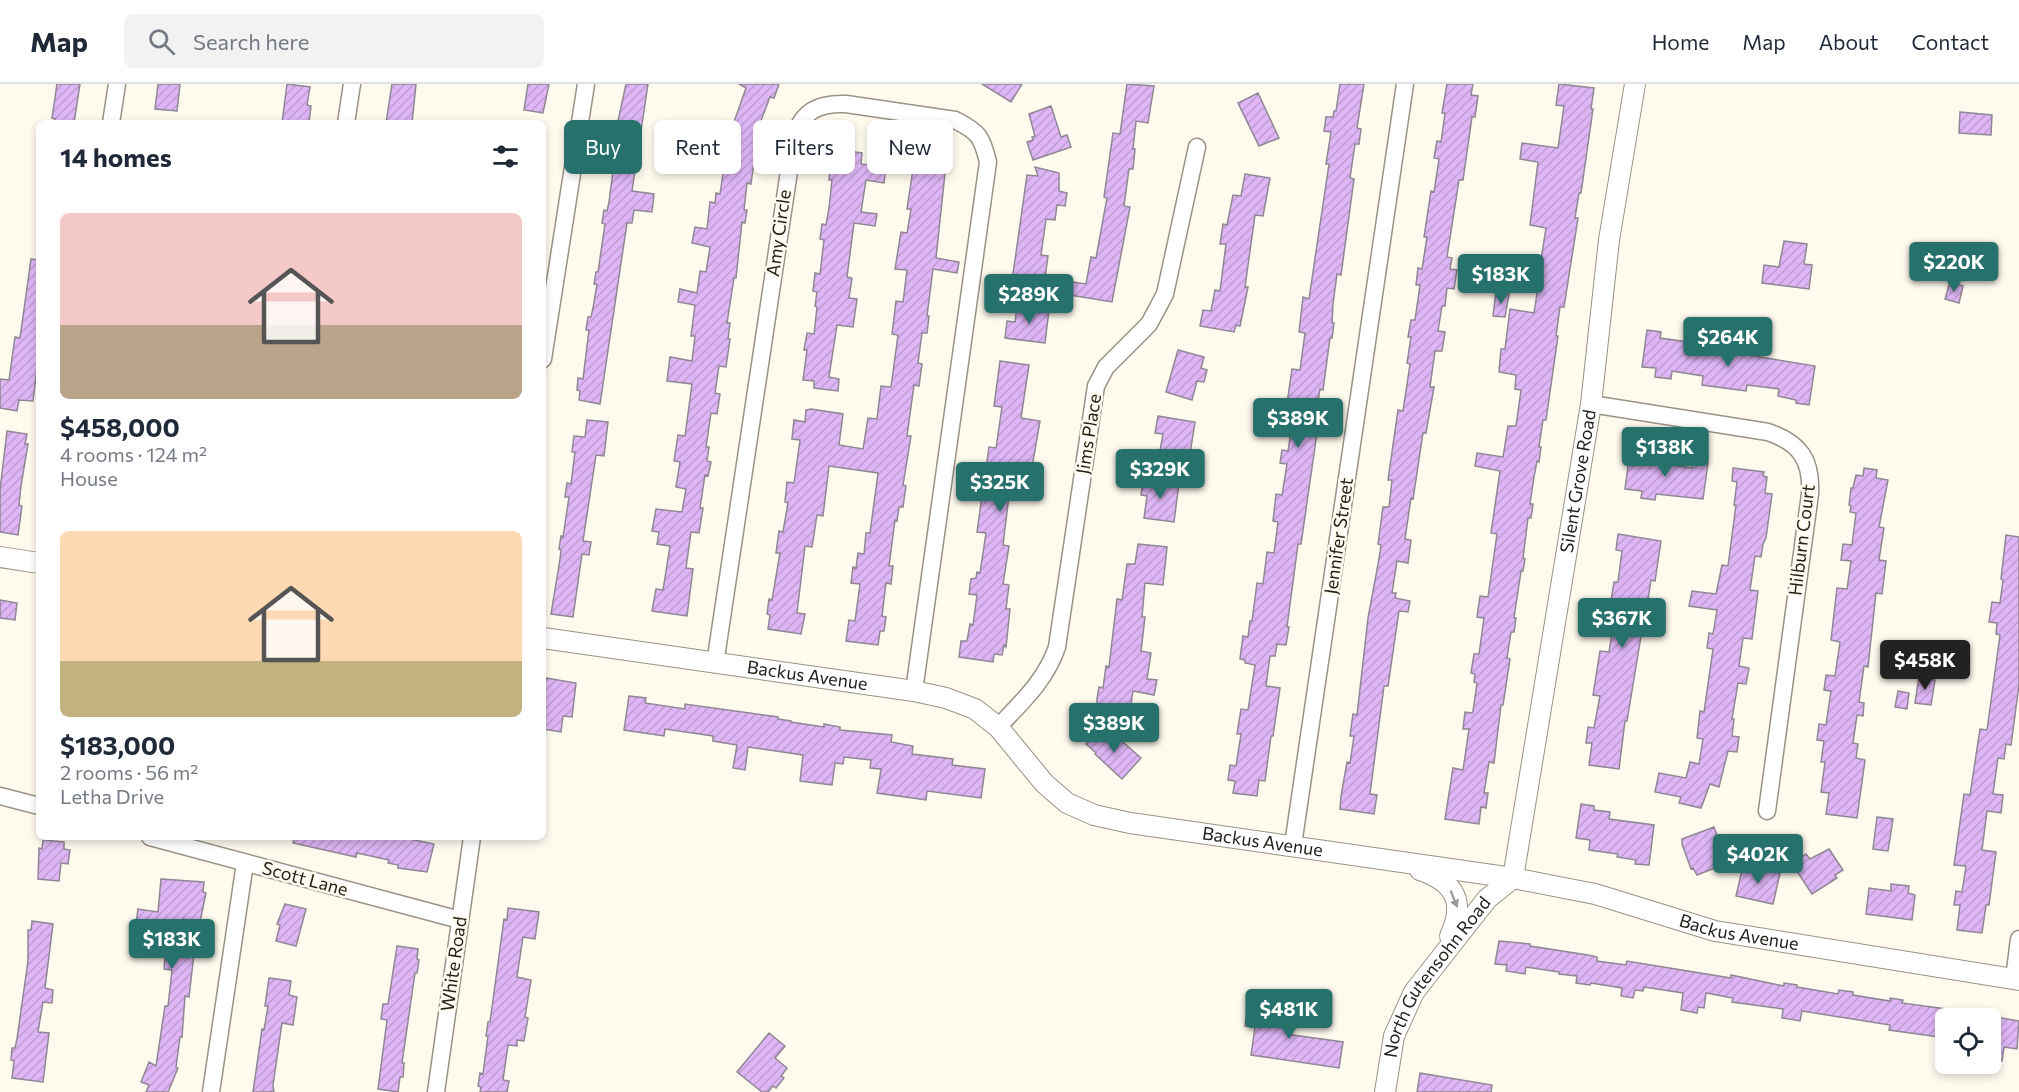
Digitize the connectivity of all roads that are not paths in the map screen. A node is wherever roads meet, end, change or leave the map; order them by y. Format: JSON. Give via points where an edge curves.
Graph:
{"nodes":[{"id":1,"x":117,"y":84,"type":"edge"},
{"id":2,"x":352,"y":84,"type":"edge"},
{"id":3,"x":586,"y":84,"type":"edge"},
{"id":4,"x":1405,"y":84,"type":"edge"},
{"id":5,"x":1635,"y":84,"type":"edge"},
{"id":6,"x":111,"y":120,"type":"edge"},
{"id":7,"x":346,"y":120,"type":"edge"},
{"id":8,"x":1197,"y":147,"type":"dead end"},
{"id":9,"x":546,"y":340,"type":"edge"},
{"id":10,"x":1591,"y":404,"type":"junction"},
{"id":11,"x":0,"y":557,"type":"edge"},
{"id":12,"x":36,"y":563,"type":"edge"},
{"id":13,"x":546,"y":638,"type":"edge"},
{"id":14,"x":715,"y":664,"type":"junction"},
{"id":15,"x":914,"y":691,"type":"junction"},
{"id":16,"x":998,"y":727,"type":"junction"},
{"id":17,"x":0,"y":796,"type":"edge"},
{"id":18,"x":36,"y":805,"type":"edge"},
{"id":19,"x":1767,"y":811,"type":"dead end"},
{"id":20,"x":161,"y":840,"type":"edge"},
{"id":21,"x":472,"y":840,"type":"edge"},
{"id":22,"x":1293,"y":845,"type":"junction"},
{"id":23,"x":1389,"y":860,"type":"junction"},
{"id":24,"x":245,"y":863,"type":"junction"},
{"id":25,"x":1513,"y":878,"type":"junction"},
{"id":26,"x":460,"y":920,"type":"junction"},
{"id":27,"x":2019,"y":939,"type":"edge"},
{"id":28,"x":1438,"y":960,"type":"junction"},
{"id":29,"x":2016,"y":980,"type":"edge"},
{"id":30,"x":211,"y":1092,"type":"edge"},
{"id":31,"x":436,"y":1092,"type":"edge"},
{"id":32,"x":1385,"y":1092,"type":"edge"}],
"edges":[{"from":1,"to":6,"type":"street"},
{"from":2,"to":7,"type":"street"},
{"from":3,"to":9,"type":"street"},
{"from":4,"to":22,"type":"street","name":"Jennifer Street"},
{"from":5,"to":10,"type":"street","name":"Silent Grove Road","via":[[1609,240]]},
{"from":8,"to":16,"type":"street","name":"Jims Place","via":[[1159,308],[1149,324],[1106,367],[1096,386],[1052,663]]},
{"from":10,"to":19,"type":"street","name":"Hilburn Court","via":[[1768,432],[1799,450],[1807,464],[1810,494]]},
{"from":10,"to":25,"type":"street","name":"Silent Grove Road"},
{"from":11,"to":12,"type":"street"},
{"from":13,"to":14,"type":"street","name":"Backus Avenue"},
{"from":14,"to":15,"type":"street","name":"Backus Avenue"},
{"from":14,"to":15,"type":"street","name":"Amy Circle","via":[[794,138],[806,115],[819,107],[846,104],[955,120],[983,141],[988,162]]},
{"from":15,"to":16,"type":"street","name":"Backus Avenue","via":[[975,709]]},
{"from":16,"to":22,"type":"street","name":"Backus Avenue","via":[[1044,783],[1067,803],[1094,815]]},
{"from":17,"to":18,"type":"street"},
{"from":20,"to":24,"type":"street","name":"Scott Lane"},
{"from":21,"to":26,"type":"street","name":"White Road"},
{"from":22,"to":23,"type":"street","name":"Backus Avenue"},
{"from":23,"to":25,"type":"street","name":"Backus Avenue"},
{"from":23,"to":28,"type":"street","one_way":true,"via":[[1431,873],[1454,895],[1458,920]]},
{"from":24,"to":26,"type":"street","name":"Scott Lane"},
{"from":24,"to":30,"type":"street"},
{"from":25,"to":28,"type":"street","name":"North Gutensohn Road","via":[[1486,899]]},
{"from":25,"to":29,"type":"street","name":"Backus Avenue","via":[[1595,894],[1715,931]]},
{"from":26,"to":31,"type":"street","name":"White Road"},
{"from":27,"to":29,"type":"street"},
{"from":28,"to":32,"type":"street","name":"North Gutensohn Road","via":[[1414,992],[1394,1036]]}]}
